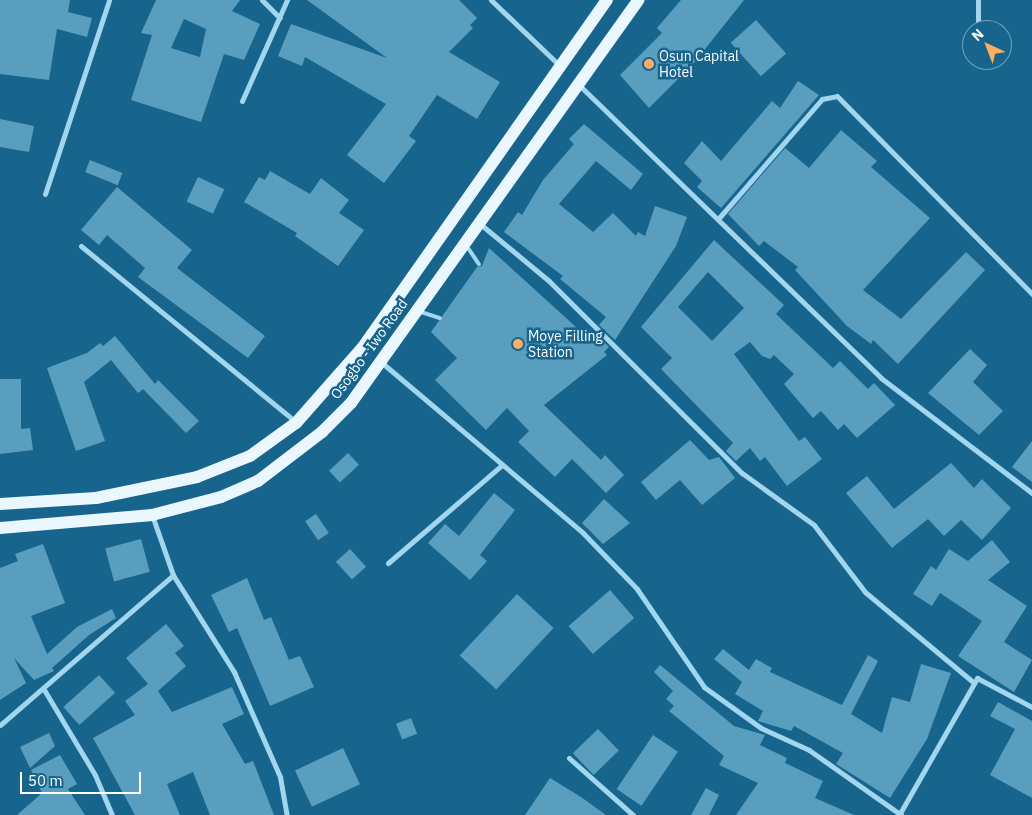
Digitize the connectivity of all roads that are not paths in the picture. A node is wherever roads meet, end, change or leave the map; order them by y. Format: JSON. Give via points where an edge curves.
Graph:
{"nodes":[{"id":1,"x":109,"y":0,"type":"edge"},
{"id":2,"x":262,"y":0,"type":"edge"},
{"id":3,"x":288,"y":0,"type":"edge"},
{"id":4,"x":491,"y":0,"type":"edge"},
{"id":5,"x":607,"y":0,"type":"edge"},
{"id":6,"x":638,"y":0,"type":"edge"},
{"id":7,"x":978,"y":0,"type":"edge"},
{"id":8,"x":280,"y":18,"type":"junction"},
{"id":9,"x":978,"y":20,"type":"edge"},
{"id":10,"x":558,"y":64,"type":"junction"},
{"id":11,"x":576,"y":82,"type":"junction"},
{"id":12,"x":242,"y":101,"type":"dead end"},
{"id":13,"x":45,"y":194,"type":"dead end"},
{"id":14,"x":718,"y":219,"type":"junction"},
{"id":15,"x":478,"y":222,"type":"junction"},
{"id":16,"x":464,"y":242,"type":"junction"},
{"id":17,"x":81,"y":246,"type":"dead end"},
{"id":18,"x":479,"y":264,"type":"dead end"},
{"id":19,"x":1032,"y":294,"type":"edge"},
{"id":20,"x":416,"y":310,"type":"junction"},
{"id":21,"x":440,"y":318,"type":"dead end"},
{"id":22,"x":380,"y":362,"type":"junction"},
{"id":23,"x":296,"y":423,"type":"junction"},
{"id":24,"x":502,"y":465,"type":"junction"},
{"id":25,"x":1032,"y":493,"type":"edge"},
{"id":26,"x":0,"y":504,"type":"edge"},
{"id":27,"x":152,"y":515,"type":"junction"},
{"id":28,"x":0,"y":528,"type":"edge"},
{"id":29,"x":388,"y":564,"type":"dead end"},
{"id":30,"x":173,"y":575,"type":"junction"},
{"id":31,"x":973,"y":682,"type":"junction"},
{"id":32,"x":43,"y":688,"type":"junction"},
{"id":33,"x":1032,"y":707,"type":"edge"},
{"id":34,"x":0,"y":725,"type":"edge"},
{"id":35,"x":570,"y":758,"type":"dead end"},
{"id":36,"x":112,"y":815,"type":"edge"},
{"id":37,"x":287,"y":815,"type":"edge"},
{"id":38,"x":633,"y":815,"type":"edge"},
{"id":39,"x":900,"y":815,"type":"edge"}],
"edges":[{"from":1,"to":13,"type":"street"},
{"from":2,"to":8,"type":"street"},
{"from":3,"to":8,"type":"street"},
{"from":4,"to":10,"type":"street"},
{"from":5,"to":10,"type":"main road","name":"Osogbo - Iwo Road"},
{"from":6,"to":11,"type":"main road","name":"Osogbo - Iwo Road"},
{"from":7,"to":9,"type":"street"},
{"from":8,"to":12,"type":"street"},
{"from":10,"to":23,"type":"main road","name":"Osogbo - Iwo Road","via":[[363,347]]},
{"from":11,"to":14,"type":"street"},
{"from":11,"to":15,"type":"main road","name":"Osogbo - Iwo Road"},
{"from":14,"to":19,"type":"street","via":[[822,99],[837,96]]},
{"from":14,"to":25,"type":"street","via":[[881,378]]},
{"from":15,"to":16,"type":"main road","name":"Osogbo - Iwo Road"},
{"from":15,"to":31,"type":"street","via":[[550,281],[742,473],[814,525],[864,592]]},
{"from":16,"to":18,"type":"lane"},
{"from":16,"to":20,"type":"main road","name":"Osogbo - Iwo Road"},
{"from":17,"to":23,"type":"street"},
{"from":20,"to":21,"type":"lane"},
{"from":20,"to":22,"type":"main road","name":"Osogbo - Iwo Road"},
{"from":22,"to":24,"type":"street"},
{"from":22,"to":27,"type":"main road","name":"Osogbo - Iwo Road","via":[[322,432],[258,481],[220,497]]},
{"from":23,"to":26,"type":"main road","name":"Osogbo - Iwo Road","via":[[250,456],[205,474],[96,498]]},
{"from":24,"to":29,"type":"street"},
{"from":24,"to":39,"type":"street","via":[[583,533],[637,589],[704,687],[761,728],[809,750]]},
{"from":27,"to":28,"type":"main road","name":"Osogbo - Iwo Road"},
{"from":27,"to":30,"type":"street"},
{"from":30,"to":32,"type":"street"},
{"from":30,"to":37,"type":"street","via":[[234,672],[280,778]]},
{"from":31,"to":33,"type":"street","via":[[984,678]]},
{"from":31,"to":39,"type":"street"},
{"from":32,"to":34,"type":"street"},
{"from":32,"to":36,"type":"street","via":[[95,775]]},
{"from":35,"to":38,"type":"street"}]}
